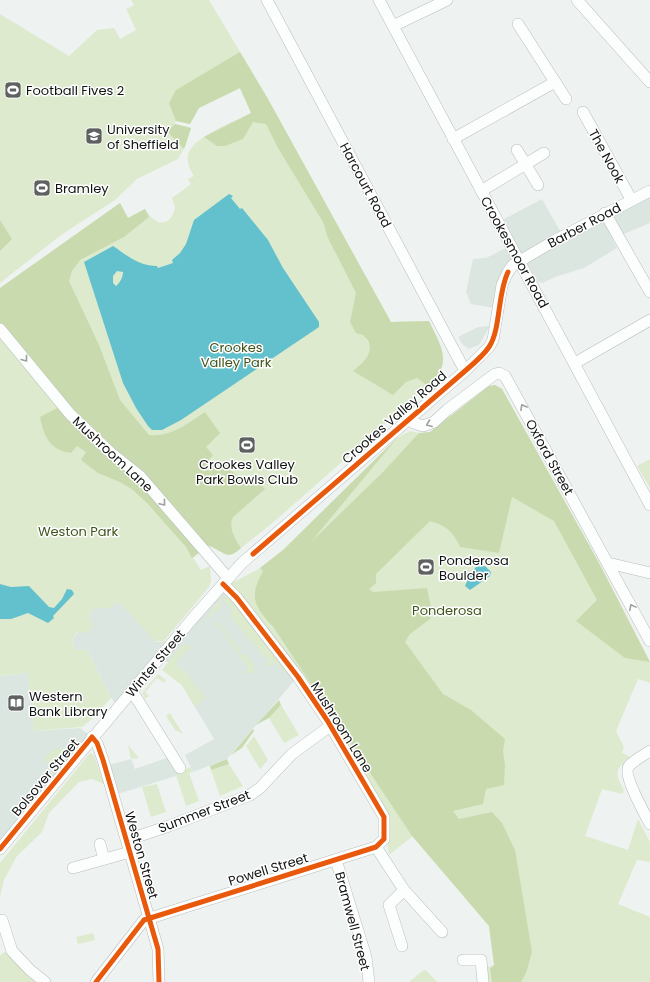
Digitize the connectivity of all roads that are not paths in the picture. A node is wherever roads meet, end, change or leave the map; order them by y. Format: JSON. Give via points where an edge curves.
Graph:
{"nodes":[{"id":1,"x":267,"y":0,"type":"edge"},
{"id":2,"x":379,"y":0,"type":"edge"},
{"id":3,"x":447,"y":0,"type":"edge"},
{"id":4,"x":577,"y":0,"type":"edge"},
{"id":5,"x":518,"y":24,"type":"dead end"},
{"id":6,"x":393,"y":26,"type":"junction"},
{"id":7,"x":555,"y":82,"type":"junction"},
{"id":8,"x":650,"y":82,"type":"edge"},
{"id":9,"x":566,"y":99,"type":"dead end"},
{"id":10,"x":583,"y":112,"type":"dead end"},
{"id":11,"x":453,"y":139,"type":"junction"},
{"id":12,"x":517,"y":150,"type":"dead end"},
{"id":13,"x":544,"y":153,"type":"dead end"},
{"id":14,"x":526,"y":164,"type":"junction"},
{"id":15,"x":538,"y":185,"type":"dead end"},
{"id":16,"x":481,"y":190,"type":"junction"},
{"id":17,"x":650,"y":191,"type":"edge"},
{"id":18,"x":631,"y":199,"type":"junction"},
{"id":19,"x":605,"y":213,"type":"junction"},
{"id":20,"x":519,"y":260,"type":"junction"},
{"id":21,"x":650,"y":292,"type":"edge"},
{"id":22,"x":650,"y":320,"type":"edge"},
{"id":23,"x":0,"y":329,"type":"edge"},
{"id":24,"x":575,"y":363,"type":"junction"},
{"id":25,"x":465,"y":371,"type":"junction"},
{"id":26,"x":409,"y":418,"type":"junction"},
{"id":27,"x":650,"y":505,"type":"edge"},
{"id":28,"x":608,"y":563,"type":"junction"},
{"id":29,"x":650,"y":573,"type":"edge"},
{"id":30,"x":223,"y":584,"type":"junction"},
{"id":31,"x":650,"y":641,"type":"edge"},
{"id":32,"x":132,"y":691,"type":"junction"},
{"id":33,"x":330,"y":726,"type":"junction"},
{"id":34,"x":92,"y":737,"type":"junction"},
{"id":35,"x":650,"y":751,"type":"edge"},
{"id":36,"x":180,"y":768,"type":"dead end"},
{"id":37,"x":650,"y":824,"type":"edge"},
{"id":38,"x":127,"y":840,"type":"junction"},
{"id":39,"x":100,"y":844,"type":"dead end"},
{"id":40,"x":376,"y":847,"type":"junction"},
{"id":41,"x":0,"y":849,"type":"edge"},
{"id":42,"x":130,"y":852,"type":"junction"},
{"id":43,"x":104,"y":859,"type":"junction"},
{"id":44,"x":336,"y":860,"type":"junction"},
{"id":45,"x":73,"y":868,"type":"dead end"},
{"id":46,"x":404,"y":890,"type":"junction"},
{"id":47,"x":149,"y":918,"type":"junction"},
{"id":48,"x":2,"y":920,"type":"dead end"},
{"id":49,"x":442,"y":932,"type":"dead end"},
{"id":50,"x":402,"y":946,"type":"dead end"},
{"id":51,"x":463,"y":960,"type":"dead end"},
{"id":52,"x":45,"y":982,"type":"edge"},
{"id":53,"x":96,"y":982,"type":"edge"},
{"id":54,"x":159,"y":982,"type":"edge"},
{"id":55,"x":368,"y":982,"type":"edge"},
{"id":56,"x":483,"y":982,"type":"edge"}],
"edges":[{"from":1,"to":25,"type":"street","name":"Harcourt Road"},
{"from":2,"to":6,"type":"street","name":"Crookesmoor Road"},
{"from":3,"to":6,"type":"street"},
{"from":4,"to":8,"type":"street"},
{"from":5,"to":7,"type":"street"},
{"from":6,"to":11,"type":"street","name":"Crookesmoor Road"},
{"from":7,"to":9,"type":"street"},
{"from":7,"to":11,"type":"street"},
{"from":10,"to":18,"type":"street","name":"The Nook"},
{"from":11,"to":16,"type":"street","name":"Crookesmoor Road"},
{"from":12,"to":14,"type":"street"},
{"from":13,"to":14,"type":"street"},
{"from":14,"to":15,"type":"street"},
{"from":14,"to":16,"type":"street"},
{"from":16,"to":20,"type":"street","name":"Crookesmoor Road"},
{"from":17,"to":18,"type":"street","name":"Barber Road"},
{"from":18,"to":19,"type":"street","name":"Barber Road"},
{"from":19,"to":20,"type":"street","name":"Barber Road"},
{"from":19,"to":21,"type":"street"},
{"from":20,"to":24,"type":"street","name":"Crookesmoor Road"},
{"from":20,"to":25,"type":"street","name":"Crookes Valley Road","via":[[503,281],[493,340]]},
{"from":22,"to":24,"type":"street"},
{"from":23,"to":30,"type":"street","name":"Mushroom Lane","one_way":true,"via":[[70,414],[147,484]]},
{"from":24,"to":27,"type":"street","name":"Crookesmoor Road"},
{"from":25,"to":26,"type":"street","name":"Crookes Valley Road"},
{"from":28,"to":26,"type":"street","name":"Oxford Street","one_way":true,"via":[[505,376],[495,374],[434,422],[423,426]]},
{"from":26,"to":30,"type":"street","name":"Crookes Valley Road","via":[[250,556]]},
{"from":28,"to":29,"type":"street"},
{"from":31,"to":28,"type":"street","name":"Oxford Street","one_way":true},
{"from":30,"to":32,"type":"street","name":"Winter Street"},
{"from":30,"to":33,"type":"street","name":"Mushroom Lane","via":[[294,671]]},
{"from":32,"to":34,"type":"street","name":"Winter Street"},
{"from":32,"to":36,"type":"street"},
{"from":33,"to":38,"type":"street","name":"Summer Street","via":[[292,754],[250,795]]},
{"from":33,"to":40,"type":"street","name":"Mushroom Lane","via":[[384,817],[384,839]]},
{"from":34,"to":38,"type":"street","name":"Weston Street","via":[[103,760]]},
{"from":34,"to":41,"type":"street","name":"Bolsover Street"},
{"from":35,"to":37,"type":"street","via":[[629,766],[627,771],[630,783]]},
{"from":38,"to":42,"type":"street","name":"Weston Street"},
{"from":39,"to":43,"type":"street"},
{"from":40,"to":44,"type":"street","name":"Powell Street"},
{"from":40,"to":46,"type":"street"},
{"from":42,"to":43,"type":"street"},
{"from":42,"to":47,"type":"street","name":"Weston Street"},
{"from":43,"to":45,"type":"street"},
{"from":44,"to":47,"type":"street","name":"Powell Street"},
{"from":44,"to":55,"type":"street","name":"Bramwell Street","via":[[366,957]]},
{"from":46,"to":49,"type":"street"},
{"from":46,"to":50,"type":"street","via":[[389,906]]},
{"from":47,"to":53,"type":"street","via":[[140,923]]},
{"from":47,"to":54,"type":"street","name":"Weston Street","via":[[158,949]]},
{"from":48,"to":52,"type":"street","via":[[12,951]]},
{"from":51,"to":56,"type":"street","via":[[481,960]]}]}
